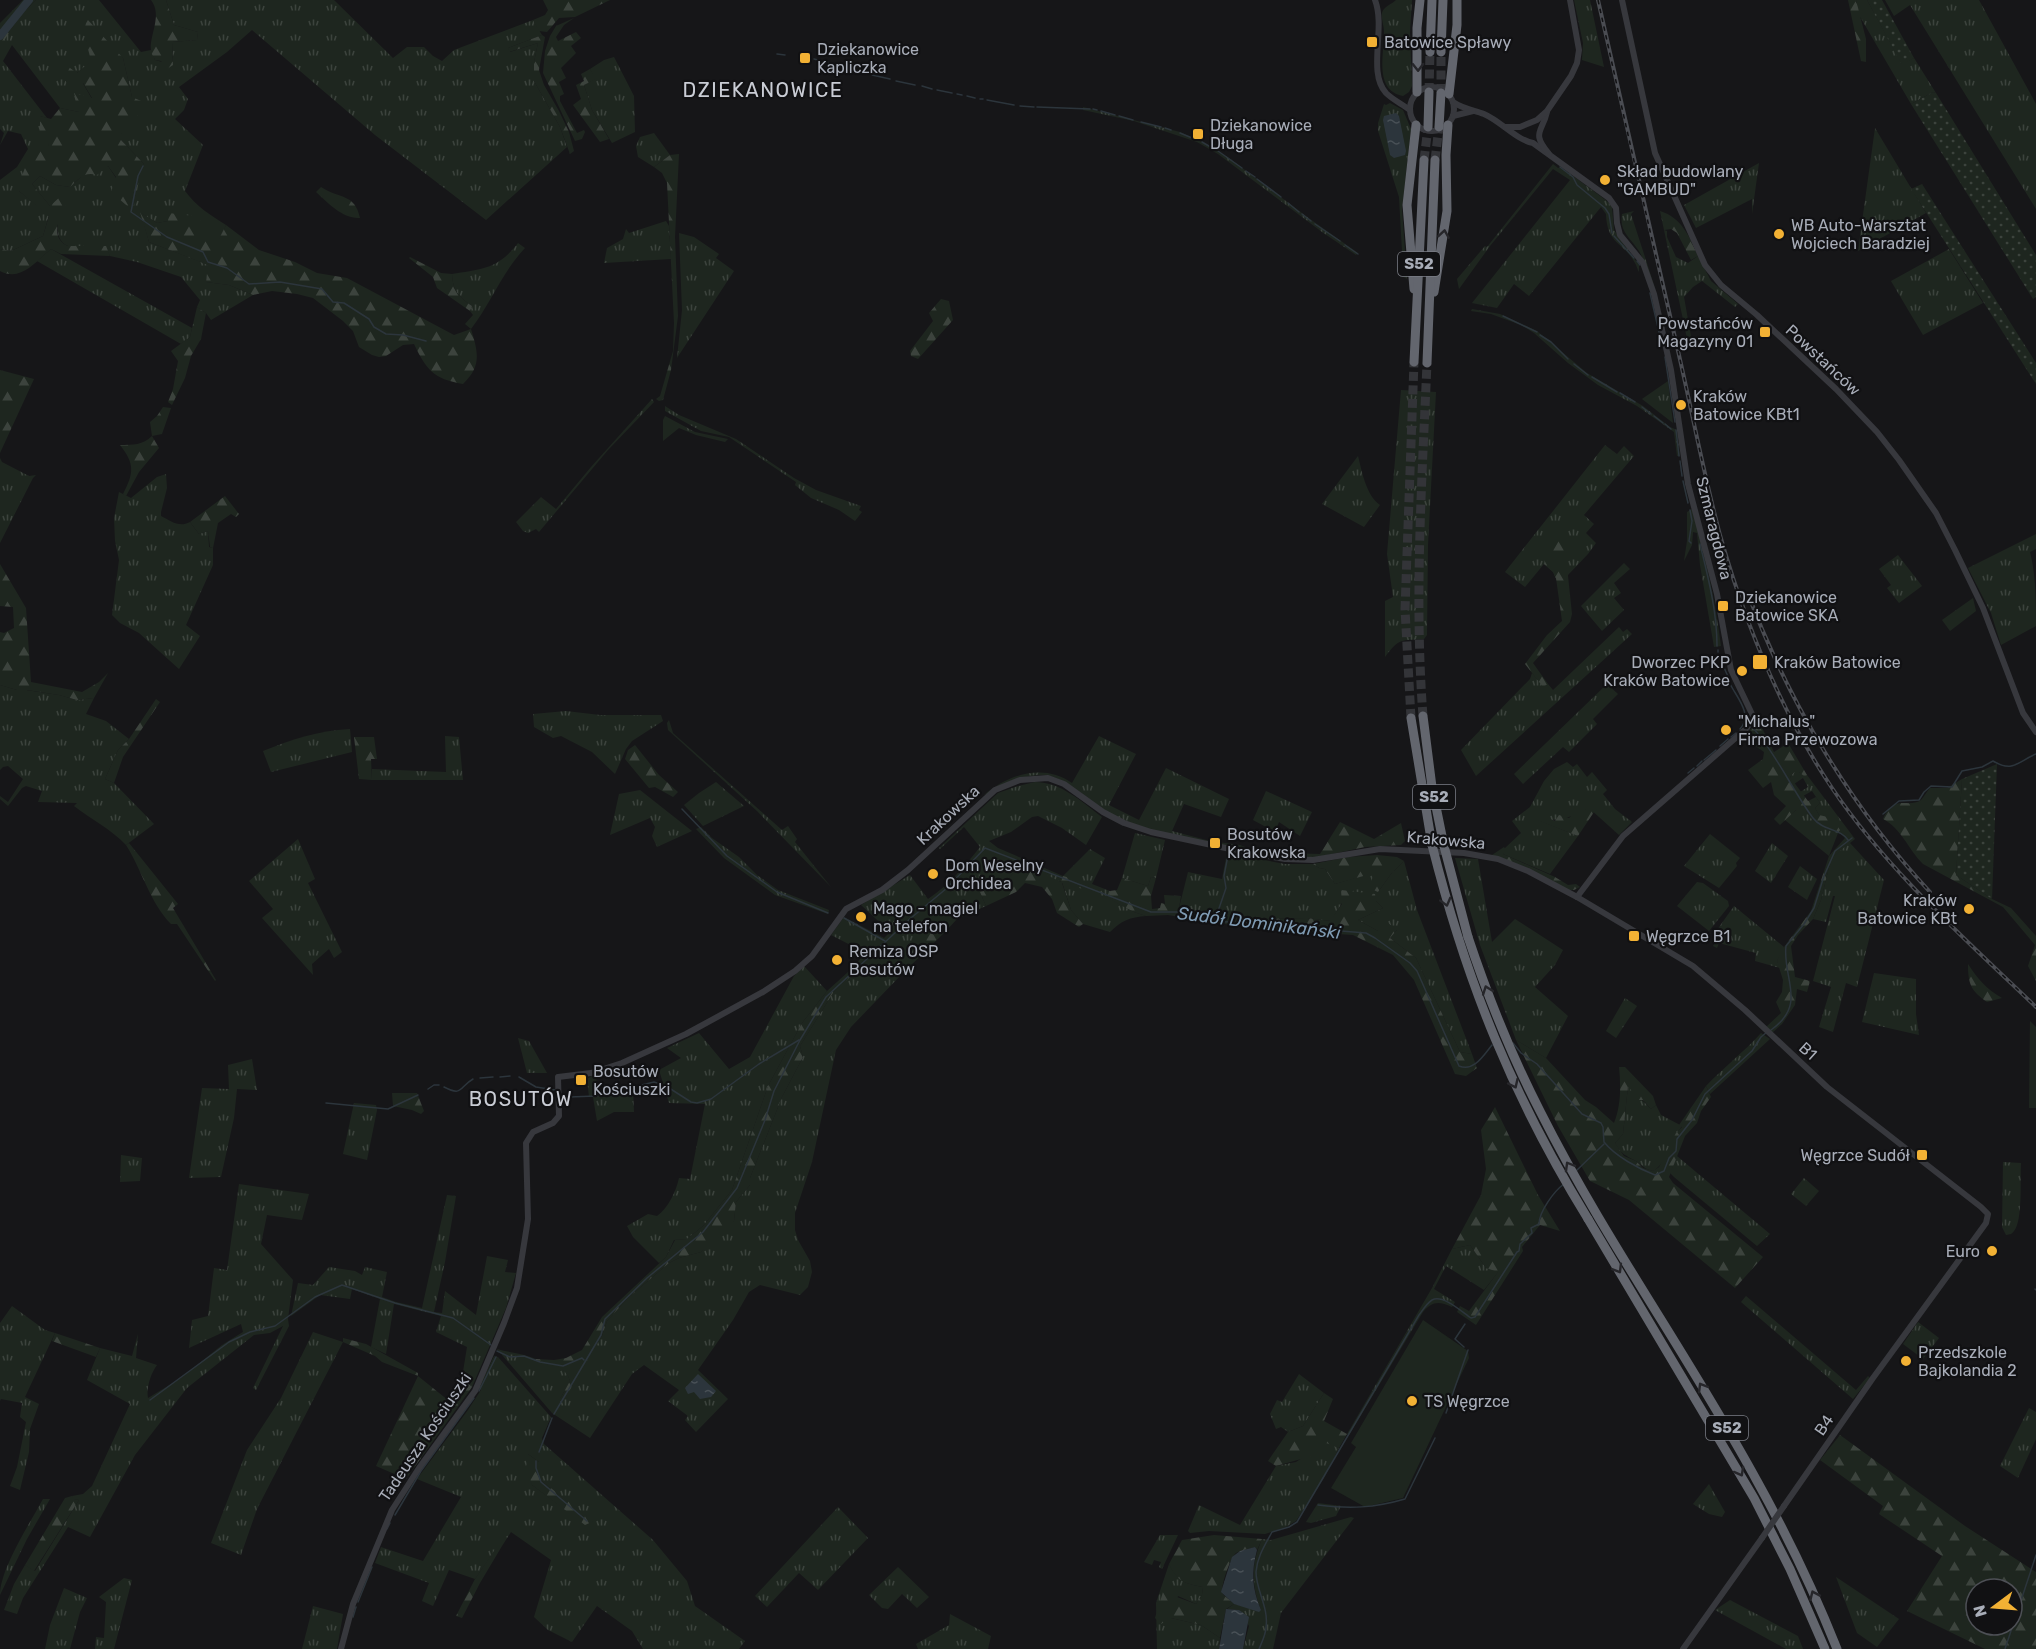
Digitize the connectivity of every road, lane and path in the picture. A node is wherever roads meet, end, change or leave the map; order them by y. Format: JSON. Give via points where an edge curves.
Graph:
{"nodes":[{"id":1,"x":1375,"y":0,"type":"edge"},
{"id":2,"x":1420,"y":0,"type":"edge"},
{"id":3,"x":1432,"y":0,"type":"edge"},
{"id":4,"x":1443,"y":0,"type":"edge"},
{"id":5,"x":1457,"y":0,"type":"edge"},
{"id":6,"x":1570,"y":0,"type":"edge"},
{"id":7,"x":1622,"y":0,"type":"edge"},
{"id":8,"x":1430,"y":51,"type":"tunnel mouth"},
{"id":9,"x":1441,"y":52,"type":"tunnel mouth"},
{"id":10,"x":1429,"y":92,"type":"tunnel mouth"},
{"id":11,"x":1414,"y":96,"type":"junction"},
{"id":12,"x":1447,"y":97,"type":"junction"},
{"id":13,"x":1392,"y":99,"type":"junction"},
{"id":14,"x":1410,"y":110,"type":"junction"},
{"id":15,"x":1473,"y":111,"type":"junction"},
{"id":16,"x":1547,"y":111,"type":"junction"},
{"id":17,"x":1447,"y":123,"type":"junction"},
{"id":18,"x":1532,"y":123,"type":"junction"},
{"id":19,"x":1416,"y":125,"type":"junction"},
{"id":20,"x":1428,"y":127,"type":"tunnel mouth"},
{"id":21,"x":1505,"y":127,"type":"junction"},
{"id":22,"x":1522,"y":127,"type":"junction"},
{"id":23,"x":1539,"y":133,"type":"junction"},
{"id":24,"x":1521,"y":136,"type":"junction"},
{"id":25,"x":1532,"y":142,"type":"junction"},
{"id":26,"x":1552,"y":156,"type":"junction"},
{"id":27,"x":1424,"y":160,"type":"tunnel mouth"},
{"id":28,"x":1436,"y":160,"type":"tunnel mouth"},
{"id":29,"x":1417,"y":312,"type":"junction"},
{"id":30,"x":1429,"y":312,"type":"junction"},
{"id":31,"x":1414,"y":362,"type":"tunnel mouth"},
{"id":32,"x":1427,"y":363,"type":"tunnel mouth"},
{"id":33,"x":1423,"y":716,"type":"tunnel mouth"},
{"id":34,"x":1411,"y":718,"type":"tunnel mouth"},
{"id":35,"x":2036,"y":732,"type":"edge"},
{"id":36,"x":1577,"y":897,"type":"junction"},
{"id":37,"x":1602,"y":914,"type":"joint"},
{"id":38,"x":558,"y":1077,"type":"joint"},
{"id":39,"x":1988,"y":1218,"type":"joint"},
{"id":40,"x":341,"y":1649,"type":"edge"},
{"id":41,"x":1683,"y":1649,"type":"edge"},
{"id":42,"x":1825,"y":1649,"type":"edge"},
{"id":43,"x":1837,"y":1649,"type":"edge"}],
"edges":[{"from":1,"to":13,"type":"street","via":[[1380,27],[1377,74]]},
{"from":2,"to":11,"type":"highway","one_way":true},
{"from":3,"to":8,"type":"highway"},
{"from":4,"to":9,"type":"highway"},
{"from":5,"to":12,"type":"highway"},
{"from":6,"to":16,"type":"street","via":[[1578,57],[1571,76]]},
{"from":7,"to":35,"type":"street","name":"Powstańców","via":[[1655,153],[1705,265],[1721,285],[1836,389],[1899,460],[1936,513],[1955,550],[1983,608],[2020,706]]},
{"from":10,"to":20,"type":"highway"},
{"from":11,"to":12,"type":"street","via":[[1432,87],[1443,90]]},
{"from":11,"to":13,"type":"street","via":[[1400,101]]},
{"from":11,"to":14,"type":"street"},
{"from":12,"to":15,"type":"street"},
{"from":12,"to":17,"type":"highway"},
{"from":12,"to":17,"type":"street"},
{"from":13,"to":14,"type":"street"},
{"from":14,"to":19,"type":"street"},
{"from":15,"to":17,"type":"street"},
{"from":15,"to":21,"type":"street"},
{"from":16,"to":18,"type":"street"},
{"from":16,"to":23,"type":"street"},
{"from":17,"to":19,"type":"street","via":[[1439,131],[1431,132]]},
{"from":30,"to":17,"type":"highway","one_way":true,"via":[[1447,211]]},
{"from":18,"to":22,"type":"street"},
{"from":18,"to":23,"type":"street"},
{"from":19,"to":29,"type":"highway","via":[[1407,205]]},
{"from":21,"to":22,"type":"street"},
{"from":21,"to":24,"type":"street"},
{"from":22,"to":24,"type":"street"},
{"from":23,"to":25,"type":"street"},
{"from":23,"to":26,"type":"street"},
{"from":24,"to":25,"type":"street"},
{"from":25,"to":26,"type":"street"},
{"from":26,"to":36,"type":"street","name":"Szmaragdowa","via":[[1609,198],[1616,208],[1618,231],[1643,263],[1671,370],[1688,484],[1730,664],[1752,717],[1747,728],[1623,836]]},
{"from":27,"to":29,"type":"highway","number":"S52"},
{"from":28,"to":30,"type":"highway","number":"S52"},
{"from":29,"to":31,"type":"highway","number":"S52"},
{"from":30,"to":32,"type":"highway","number":"S52"},
{"from":43,"to":33,"type":"highway","number":"S52","one_way":true,"bridge":true,"via":[[1757,1481],[1555,1140],[1511,1052],[1472,947],[1444,846]]},
{"from":34,"to":42,"type":"highway","number":"S52","one_way":true,"bridge":true,"via":[[1432,845],[1461,950],[1494,1040],[1539,1134],[1749,1489]]},
{"from":36,"to":37,"type":"street","name":"Krakowska"},
{"from":36,"to":38,"type":"street","name":"Krakowska","via":[[1517,866],[1478,854],[1380,849],[1321,859],[1295,859],[1213,846],[1124,823],[1058,781],[1027,778],[995,790],[908,870],[882,890],[846,909],[812,956],[779,982],[705,1024],[622,1063]]},
{"from":37,"to":39,"type":"street","name":"B1","via":[[1693,966],[1827,1087],[1977,1202]]},
{"from":38,"to":40,"type":"street","name":"Tadeusza Kościuszki","via":[[559,1116],[533,1132],[526,1143],[528,1219],[513,1303],[475,1391],[392,1510],[354,1604]]},
{"from":39,"to":41,"type":"street","name":"B4","bridge":true}]}
